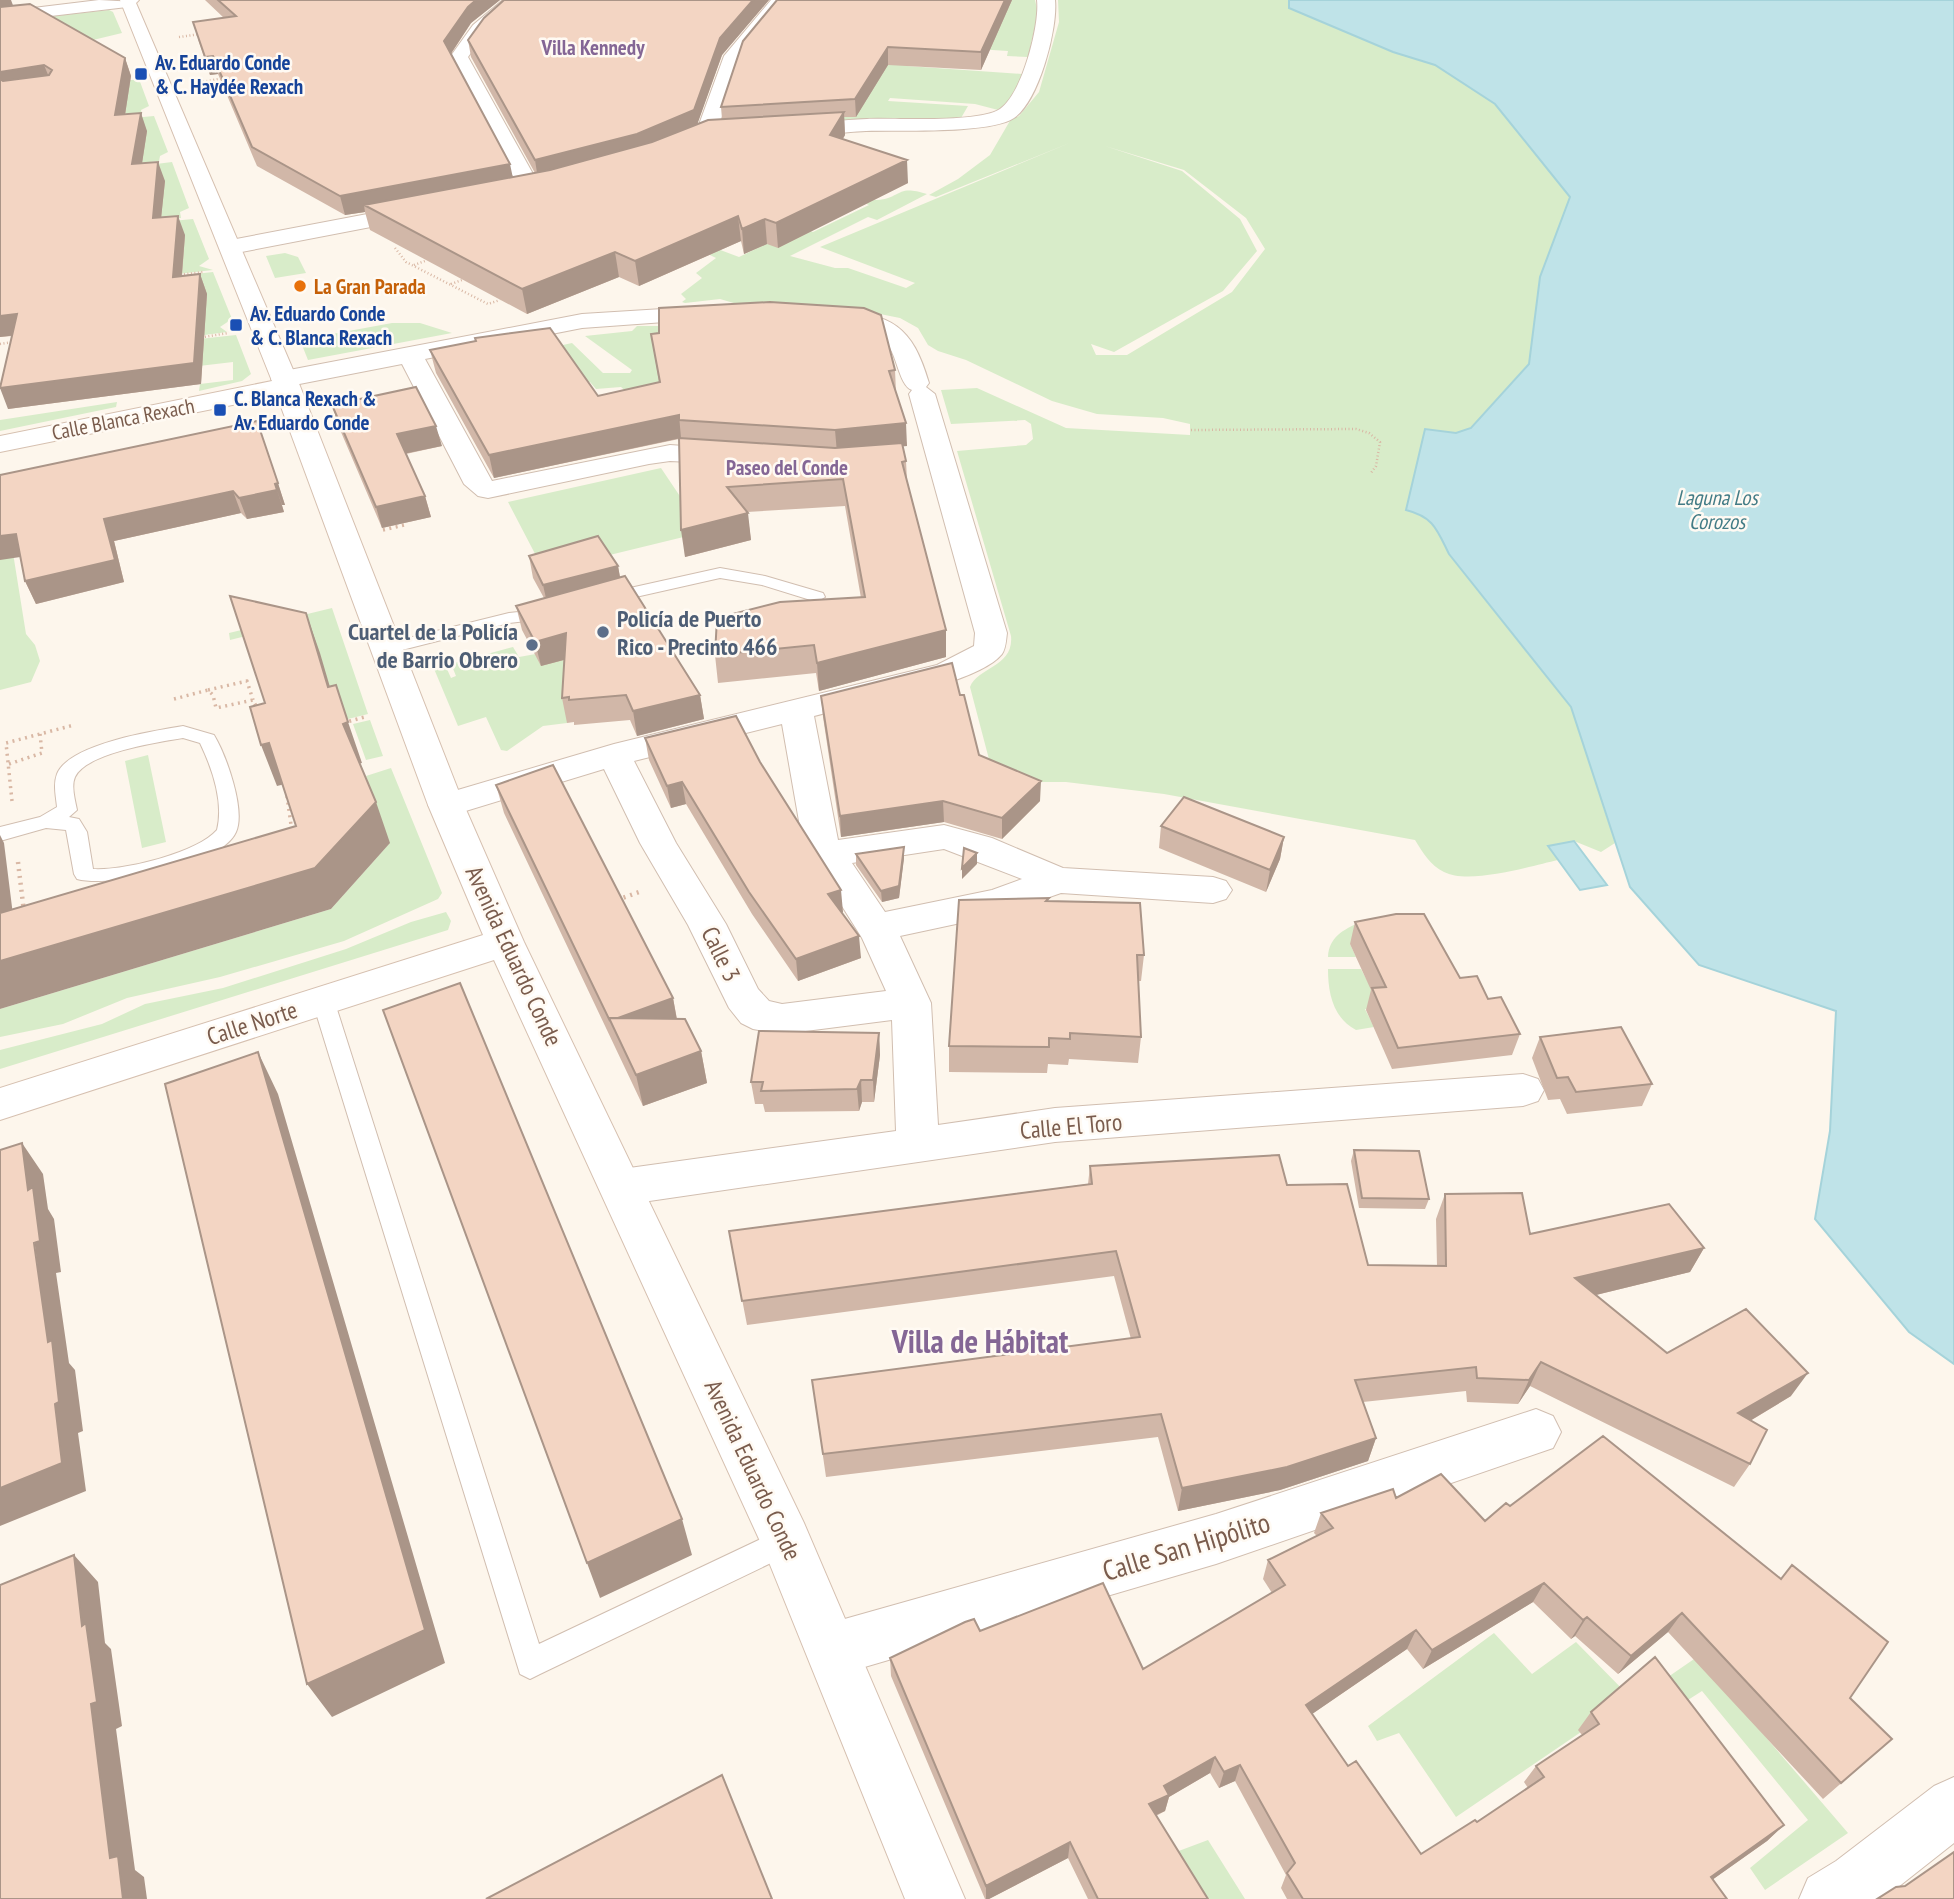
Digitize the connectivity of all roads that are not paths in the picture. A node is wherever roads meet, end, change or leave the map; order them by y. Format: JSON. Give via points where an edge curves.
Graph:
{"nodes":[{"id":1,"x":514,"y":0,"type":"edge"},
{"id":2,"x":780,"y":0,"type":"edge"},
{"id":3,"x":1045,"y":0,"type":"edge"},
{"id":4,"x":128,"y":1,"type":"edge"},
{"id":5,"x":0,"y":18,"type":"edge"},
{"id":6,"x":775,"y":133,"type":"edge"},
{"id":7,"x":706,"y":134,"type":"junction"},
{"id":8,"x":733,"y":134,"type":"edge"},
{"id":9,"x":659,"y":155,"type":"edge"},
{"id":10,"x":554,"y":185,"type":"edge"},
{"id":11,"x":444,"y":207,"type":"edge"},
{"id":12,"x":231,"y":247,"type":"junction"},
{"id":13,"x":732,"y":313,"type":"edge"},
{"id":14,"x":810,"y":315,"type":"edge"},
{"id":15,"x":410,"y":354,"type":"junction"},
{"id":16,"x":285,"y":382,"type":"junction"},
{"id":17,"x":0,"y":444,"type":"edge"},
{"id":18,"x":753,"y":457,"type":"edge"},
{"id":19,"x":817,"y":597,"type":"edge"},
{"id":20,"x":589,"y":603,"type":"edge"},
{"id":21,"x":565,"y":610,"type":"edge"},
{"id":22,"x":386,"y":649,"type":"junction"},
{"id":23,"x":796,"y":709,"type":"junction"},
{"id":24,"x":614,"y":755,"type":"junction"},
{"id":25,"x":446,"y":805,"type":"junction"},
{"id":26,"x":69,"y":817,"type":"junction"},
{"id":27,"x":0,"y":834,"type":"edge"},
{"id":28,"x":828,"y":854,"type":"junction"},
{"id":29,"x":1058,"y":880,"type":"junction"},
{"id":30,"x":1213,"y":890,"type":"dead end"},
{"id":31,"x":875,"y":928,"type":"junction"},
{"id":32,"x":505,"y":942,"type":"junction"},
{"id":33,"x":323,"y":1000,"type":"junction"},
{"id":34,"x":911,"y":1003,"type":"junction"},
{"id":35,"x":1523,"y":1090,"type":"dead end"},
{"id":36,"x":0,"y":1104,"type":"edge"},
{"id":37,"x":918,"y":1142,"type":"junction"},
{"id":38,"x":622,"y":1187,"type":"junction"},
{"id":39,"x":1536,"y":1432,"type":"dead end"},
{"id":40,"x":786,"y":1541,"type":"junction"},
{"id":41,"x":834,"y":1650,"type":"junction"},
{"id":42,"x":1954,"y":1806,"type":"edge"},
{"id":43,"x":935,"y":1899,"type":"edge"},
{"id":44,"x":1829,"y":1899,"type":"edge"}],
"edges":[{"from":1,"to":10,"type":"street","via":[[479,29],[459,57],[521,192]]},
{"from":2,"to":7,"type":"street","via":[[733,55]]},
{"from":3,"to":6,"type":"street","via":[[1044,34],[1024,93],[1007,114],[969,123]]},
{"from":4,"to":5,"type":"street"},
{"from":4,"to":12,"type":"street","name":"Avenida Eduardo Conde"},
{"from":7,"to":8,"type":"street"},
{"from":7,"to":9,"type":"street"},
{"from":11,"to":12,"type":"street"},
{"from":12,"to":16,"type":"street","name":"Avenida Eduardo Conde"},
{"from":13,"to":15,"type":"street","name":"Calle Blanca Rexach","via":[[582,321]]},
{"from":14,"to":23,"type":"street","via":[[869,320],[901,337],[919,389],[926,457],[991,632],[989,649],[977,660],[948,672]]},
{"from":15,"to":16,"type":"street","name":"Calle Blanca Rexach"},
{"from":15,"to":18,"type":"street","via":[[478,484],[488,490],[660,454]]},
{"from":16,"to":17,"type":"street","name":"Calle Blanca Rexach"},
{"from":16,"to":22,"type":"street","name":"Avenida Eduardo Conde"},
{"from":19,"to":20,"type":"lane","via":[[720,573]]},
{"from":21,"to":22,"type":"lane","via":[[509,618]]},
{"from":22,"to":25,"type":"street","name":"Avenida Eduardo Conde"},
{"from":23,"to":24,"type":"street"},
{"from":23,"to":28,"type":"street","via":[[815,824]]},
{"from":24,"to":25,"type":"street"},
{"from":24,"to":34,"type":"street","name":"Calle 3","via":[[658,844],[755,1012],[782,1019]]},
{"from":25,"to":32,"type":"street","name":"Avenida Eduardo Conde"},
{"from":26,"to":26,"type":"lane","via":[[77,832],[84,874],[94,878],[206,849],[227,831],[229,808],[207,739],[183,733],[85,756],[67,773],[64,785]]},
{"from":26,"to":27,"type":"lane"},
{"from":28,"to":29,"type":"street","via":[[944,837]]},
{"from":28,"to":31,"type":"street"},
{"from":29,"to":30,"type":"street"},
{"from":29,"to":31,"type":"street","via":[[999,902]]},
{"from":31,"to":34,"type":"street"},
{"from":32,"to":33,"type":"street","name":"Calle Norte"},
{"from":32,"to":38,"type":"street","name":"Avenida Eduardo Conde"},
{"from":33,"to":36,"type":"street","name":"Calle Norte"},
{"from":33,"to":40,"type":"lane","via":[[530,1664]]},
{"from":34,"to":37,"type":"street"},
{"from":35,"to":37,"type":"street","name":"Calle El Toro","via":[[1055,1125]]},
{"from":37,"to":38,"type":"street","name":"Calle El Toro"},
{"from":38,"to":40,"type":"street","name":"Avenida Eduardo Conde"},
{"from":39,"to":41,"type":"street","name":"Calle San Hipólito","via":[[1216,1539]]},
{"from":40,"to":41,"type":"street","name":"Avenida Eduardo Conde"},
{"from":41,"to":43,"type":"street","name":"Avenida Eduardo Conde"},
{"from":42,"to":44,"type":"street"}]}
